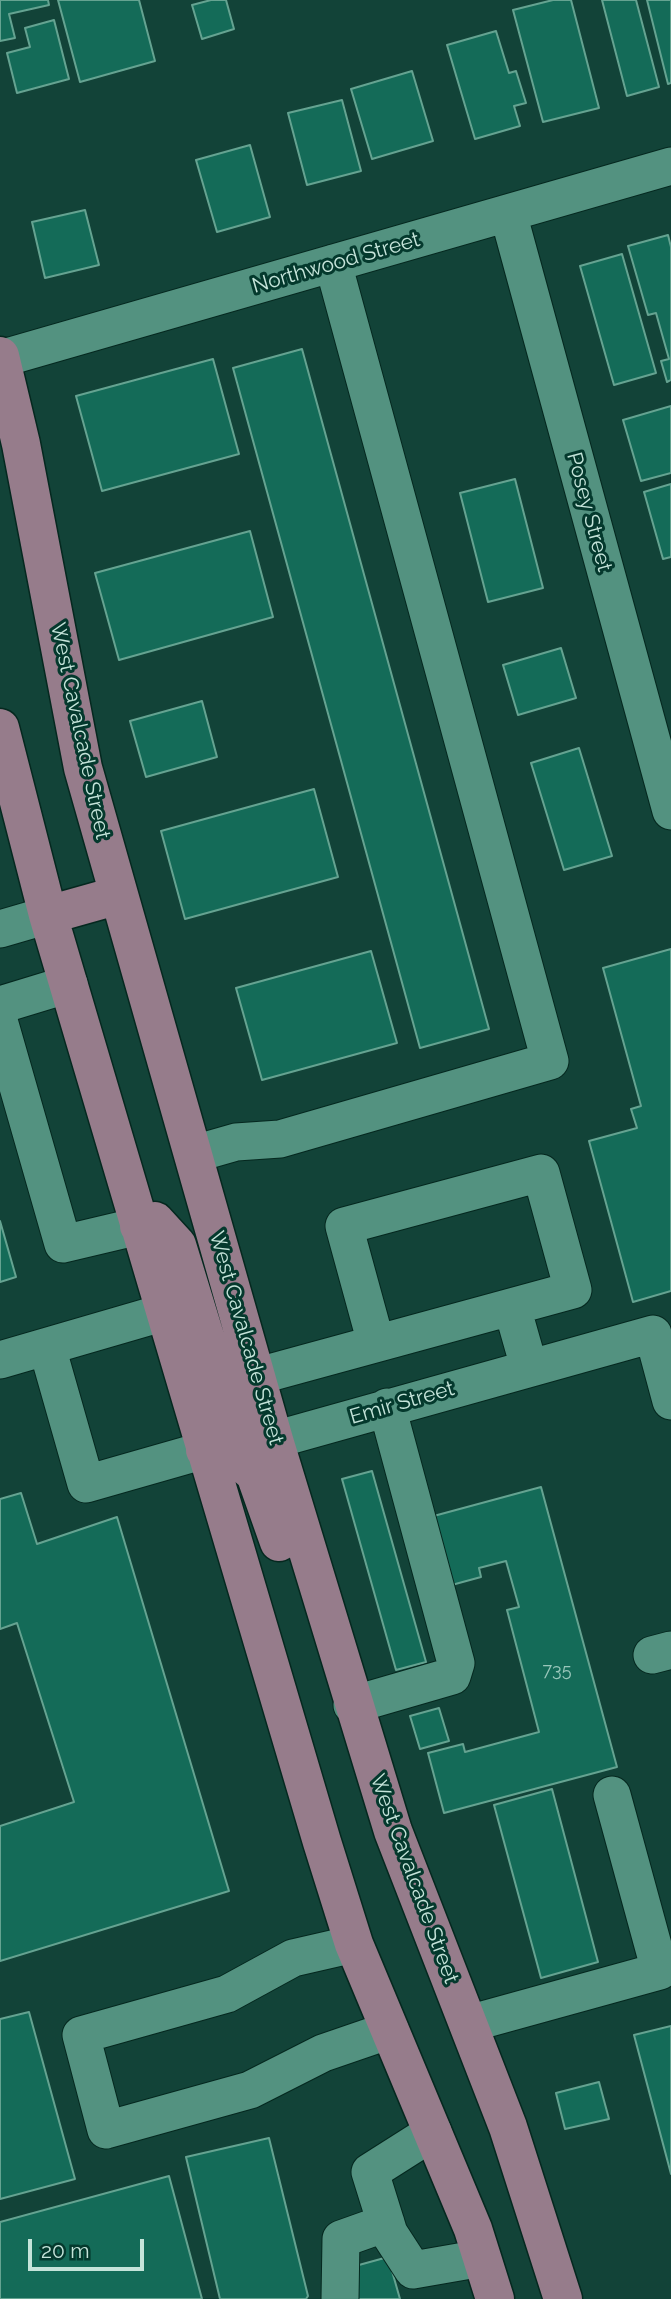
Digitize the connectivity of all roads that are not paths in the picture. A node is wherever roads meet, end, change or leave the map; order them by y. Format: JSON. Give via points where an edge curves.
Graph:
{"nodes":[{"id":1,"x":671,"y":166,"type":"edge"},
{"id":2,"x":508,"y":213,"type":"junction"},
{"id":3,"x":333,"y":263,"type":"junction"},
{"id":4,"x":0,"y":358,"type":"edge"},
{"id":5,"x":0,"y":728,"type":"edge"},
{"id":6,"x":671,"y":811,"type":"edge"},
{"id":7,"x":119,"y":895,"type":"junction"},
{"id":8,"x":48,"y":915,"type":"junction"},
{"id":9,"x":0,"y":929,"type":"edge"},
{"id":10,"x":69,"y":984,"type":"junction"},
{"id":11,"x":0,"y":1005,"type":"edge"},
{"id":12,"x":0,"y":1024,"type":"edge"},
{"id":13,"x":194,"y":1154,"type":"junction"},
{"id":14,"x":139,"y":1226,"type":"junction"},
{"id":15,"x":512,"y":1307,"type":"junction"},
{"id":16,"x":164,"y":1312,"type":"junction"},
{"id":17,"x":376,"y":1343,"type":"junction"},
{"id":18,"x":47,"y":1347,"type":"junction"},
{"id":19,"x":0,"y":1360,"type":"edge"},
{"id":20,"x":529,"y":1367,"type":"junction"},
{"id":21,"x":258,"y":1376,"type":"junction"},
{"id":22,"x":671,"y":1401,"type":"edge"},
{"id":23,"x":387,"y":1407,"type":"junction"},
{"id":24,"x":274,"y":1440,"type":"junction"},
{"id":25,"x":205,"y":1450,"type":"junction"},
{"id":26,"x":352,"y":1705,"type":"junction"},
{"id":27,"x":612,"y":1795,"type":"dead end"},
{"id":28,"x":354,"y":1944,"type":"junction"},
{"id":29,"x":468,"y":2024,"type":"junction"},
{"id":30,"x":390,"y":2030,"type":"junction"},
{"id":31,"x":433,"y":2132,"type":"junction"},
{"id":32,"x":386,"y":2222,"type":"junction"},
{"id":33,"x":482,"y":2258,"type":"junction"},
{"id":34,"x":340,"y":2299,"type":"edge"},
{"id":35,"x":495,"y":2299,"type":"edge"},
{"id":36,"x":563,"y":2299,"type":"edge"}],
"edges":[{"from":1,"to":2,"type":"street","name":"Northwood Street"},
{"from":2,"to":3,"type":"street","name":"Northwood Street"},
{"from":2,"to":6,"type":"street","name":"Posey Street"},
{"from":3,"to":4,"type":"street","name":"Northwood Street"},
{"from":3,"to":13,"type":"street","via":[[550,1061],[280,1139],[236,1142]]},
{"from":4,"to":7,"type":"main road","name":"West Cavalcade Street","via":[[21,444],[83,768]]},
{"from":5,"to":8,"type":"main road"},
{"from":7,"to":8,"type":"main road"},
{"from":7,"to":13,"type":"main road","name":"West Cavalcade Street"},
{"from":8,"to":9,"type":"street"},
{"from":8,"to":10,"type":"main road"},
{"from":10,"to":11,"type":"street"},
{"from":10,"to":14,"type":"main road"},
{"from":12,"to":14,"type":"street","via":[[62,1244]]},
{"from":13,"to":21,"type":"main road","name":"West Cavalcade Street"},
{"from":14,"to":16,"type":"main road"},
{"from":14,"to":24,"type":"main road","via":[[155,1221],[177,1245],[230,1418]]},
{"from":15,"to":17,"type":"street"},
{"from":15,"to":17,"type":"street","via":[[573,1290],[541,1174],[344,1226]]},
{"from":15,"to":20,"type":"street"},
{"from":16,"to":18,"type":"street"},
{"from":16,"to":25,"type":"main road"},
{"from":17,"to":21,"type":"street"},
{"from":18,"to":19,"type":"street"},
{"from":18,"to":25,"type":"street","via":[[86,1484]]},
{"from":20,"to":22,"type":"street","name":"Emir Street","via":[[653,1334]]},
{"from":20,"to":23,"type":"street","name":"Emir Street"},
{"from":21,"to":24,"type":"main road","name":"West Cavalcade Street"},
{"from":23,"to":24,"type":"street","name":"Emir Street"},
{"from":23,"to":26,"type":"street","via":[[456,1663],[452,1676],[438,1683]]},
{"from":24,"to":26,"type":"main road","name":"West Cavalcade Street"},
{"from":25,"to":26,"type":"main road","via":[[230,1452],[255,1474],[299,1615]]},
{"from":25,"to":28,"type":"main road"},
{"from":26,"to":29,"type":"main road","name":"West Cavalcade Street","via":[[393,1831]]},
{"from":27,"to":29,"type":"street","via":[[660,1971]]},
{"from":28,"to":30,"type":"main road"},
{"from":28,"to":30,"type":"street","via":[[293,1958],[227,1994],[81,2035],[106,2130],[250,2090],[323,2053]]},
{"from":29,"to":36,"type":"main road","name":"West Cavalcade Street","via":[[508,2127]]},
{"from":30,"to":31,"type":"main road"},
{"from":31,"to":32,"type":"street","via":[[370,2172]]},
{"from":31,"to":33,"type":"main road"},
{"from":32,"to":33,"type":"street","via":[[413,2270]]},
{"from":32,"to":34,"type":"street","via":[[341,2239]]},
{"from":33,"to":35,"type":"main road"}]}
